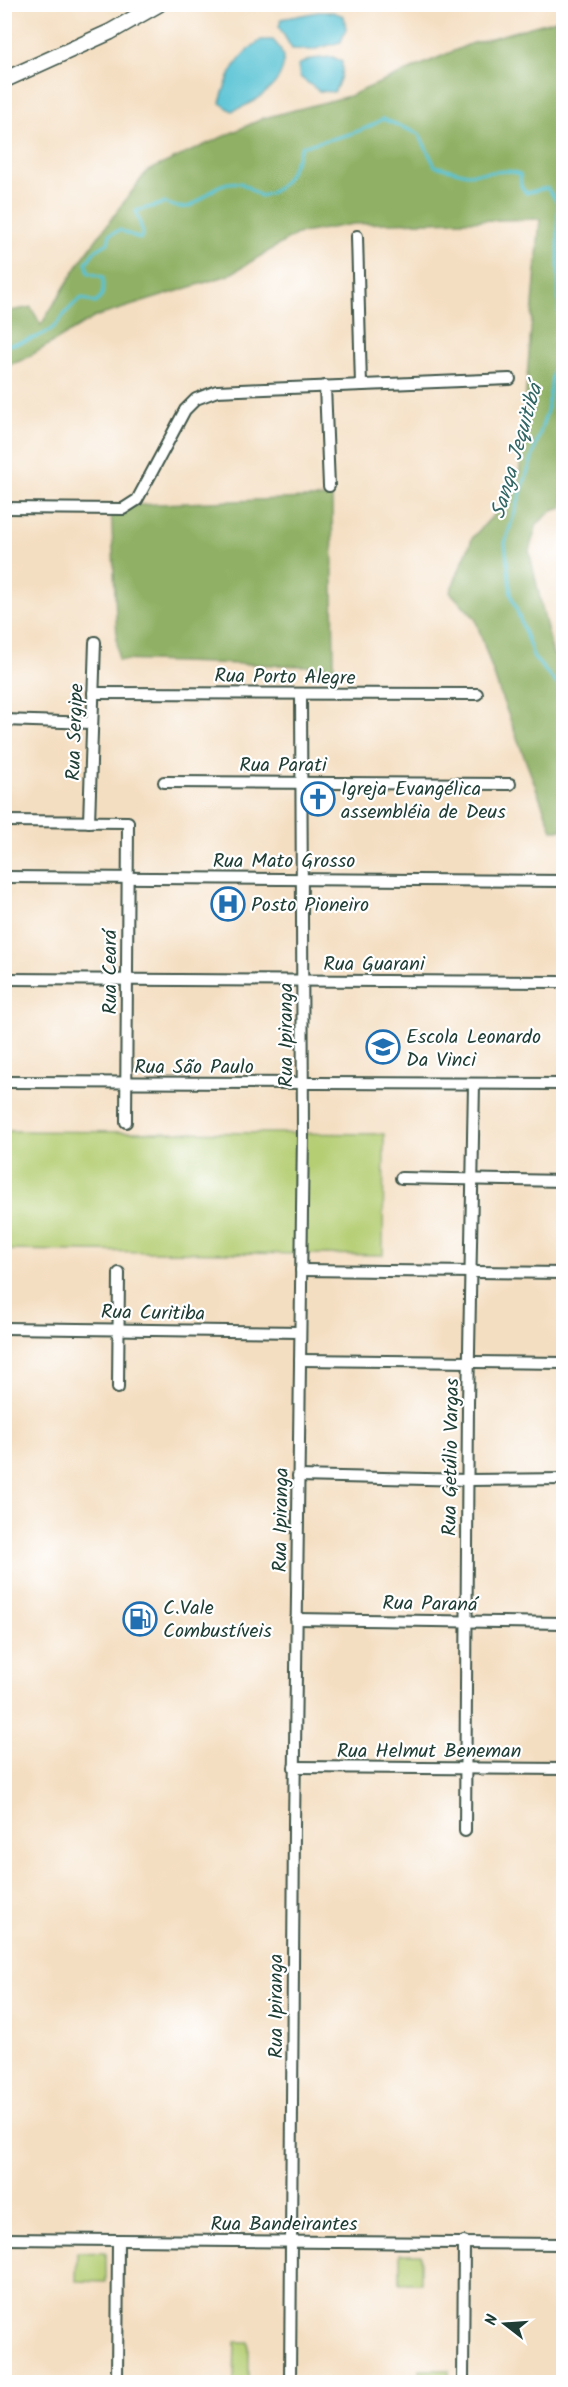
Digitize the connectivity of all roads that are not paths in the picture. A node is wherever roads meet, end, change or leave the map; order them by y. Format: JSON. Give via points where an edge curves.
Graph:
{"nodes":[{"id":1,"x":159,"y":4,"type":"edge"},
{"id":2,"x":4,"y":80,"type":"edge"},
{"id":3,"x":357,"y":236,"type":"dead end"},
{"id":4,"x":510,"y":379,"type":"dead end"},
{"id":5,"x":361,"y":385,"type":"junction"},
{"id":6,"x":325,"y":386,"type":"junction"},
{"id":7,"x":329,"y":486,"type":"dead end"},
{"id":8,"x":4,"y":508,"type":"edge"},
{"id":9,"x":95,"y":642,"type":"dead end"},
{"id":10,"x":93,"y":693,"type":"junction"},
{"id":11,"x":477,"y":694,"type":"dead end"},
{"id":12,"x":301,"y":695,"type":"junction"},
{"id":13,"x":4,"y":720,"type":"edge"},
{"id":14,"x":92,"y":723,"type":"junction"},
{"id":15,"x":164,"y":782,"type":"dead end"},
{"id":16,"x":302,"y":782,"type":"junction"},
{"id":17,"x":510,"y":784,"type":"dead end"},
{"id":18,"x":4,"y":821,"type":"edge"},
{"id":19,"x":89,"y":822,"type":"junction"},
{"id":20,"x":4,"y":877,"type":"edge"},
{"id":21,"x":302,"y":878,"type":"junction"},
{"id":22,"x":127,"y":879,"type":"junction"},
{"id":23,"x":564,"y":881,"type":"edge"},
{"id":24,"x":4,"y":979,"type":"edge"},
{"id":25,"x":128,"y":980,"type":"junction"},
{"id":26,"x":302,"y":981,"type":"junction"},
{"id":27,"x":564,"y":982,"type":"edge"},
{"id":28,"x":4,"y":1082,"type":"edge"},
{"id":29,"x":127,"y":1083,"type":"junction"},
{"id":30,"x":303,"y":1084,"type":"junction"},
{"id":31,"x":474,"y":1084,"type":"junction"},
{"id":32,"x":564,"y":1084,"type":"edge"},
{"id":33,"x":126,"y":1122,"type":"dead end"},
{"id":34,"x":402,"y":1178,"type":"dead end"},
{"id":35,"x":473,"y":1179,"type":"junction"},
{"id":36,"x":564,"y":1181,"type":"edge"},
{"id":37,"x":302,"y":1270,"type":"junction"},
{"id":38,"x":471,"y":1272,"type":"junction"},
{"id":39,"x":119,"y":1273,"type":"dead end"},
{"id":40,"x":564,"y":1273,"type":"edge"},
{"id":41,"x":4,"y":1328,"type":"edge"},
{"id":42,"x":119,"y":1329,"type":"junction"},
{"id":43,"x":300,"y":1332,"type":"junction"},
{"id":44,"x":300,"y":1360,"type":"junction"},
{"id":45,"x":470,"y":1362,"type":"junction"},
{"id":46,"x":564,"y":1363,"type":"edge"},
{"id":47,"x":118,"y":1388,"type":"dead end"},
{"id":48,"x":298,"y":1476,"type":"junction"},
{"id":49,"x":564,"y":1479,"type":"edge"},
{"id":50,"x":468,"y":1480,"type":"junction"},
{"id":51,"x":296,"y":1619,"type":"junction"},
{"id":52,"x":467,"y":1622,"type":"junction"},
{"id":53,"x":564,"y":1623,"type":"edge"},
{"id":54,"x":294,"y":1767,"type":"junction"},
{"id":55,"x":466,"y":1768,"type":"junction"},
{"id":56,"x":564,"y":1769,"type":"edge"},
{"id":57,"x":465,"y":1831,"type":"dead end"},
{"id":58,"x":4,"y":2239,"type":"edge"},
{"id":59,"x":118,"y":2240,"type":"junction"},
{"id":60,"x":291,"y":2241,"type":"junction"},
{"id":61,"x":464,"y":2242,"type":"junction"},
{"id":62,"x":564,"y":2244,"type":"edge"},
{"id":63,"x":117,"y":2382,"type":"edge"},
{"id":64,"x":290,"y":2382,"type":"edge"},
{"id":65,"x":463,"y":2382,"type":"edge"}],
"edges":[{"from":1,"to":2,"type":"street","via":[[110,32]]},
{"from":3,"to":5,"type":"street"},
{"from":4,"to":5,"type":"street"},
{"from":5,"to":6,"type":"street"},
{"from":6,"to":7,"type":"street"},
{"from":6,"to":8,"type":"street","via":[[217,391],[196,399],[185,410],[137,501],[123,509]]},
{"from":9,"to":10,"type":"street","name":"Rua Sergipe"},
{"from":10,"to":12,"type":"street","name":"Rua Porto Alegre"},
{"from":10,"to":14,"type":"street","name":"Rua Sergipe"},
{"from":11,"to":12,"type":"street","name":"Rua Porto Alegre"},
{"from":12,"to":16,"type":"street","name":"Rua Ipiranga"},
{"from":13,"to":14,"type":"street"},
{"from":14,"to":19,"type":"street","name":"Rua Sergipe"},
{"from":15,"to":16,"type":"street","name":"Rua Parati"},
{"from":16,"to":17,"type":"street","name":"Rua Parati"},
{"from":16,"to":21,"type":"street","name":"Rua Ipiranga"},
{"from":18,"to":19,"type":"street"},
{"from":19,"to":22,"type":"street","name":"Rua Ceará","via":[[128,822]]},
{"from":20,"to":22,"type":"street","name":"Rua Mato Grosso"},
{"from":21,"to":22,"type":"street","name":"Rua Mato Grosso"},
{"from":21,"to":23,"type":"street","name":"Rua Mato Grosso"},
{"from":21,"to":26,"type":"street","name":"Rua Ipiranga"},
{"from":22,"to":25,"type":"street","name":"Rua Ceará"},
{"from":24,"to":25,"type":"street","name":"Rua Guarani"},
{"from":25,"to":26,"type":"street","name":"Rua Guarani"},
{"from":25,"to":29,"type":"street","name":"Rua Ceará"},
{"from":26,"to":27,"type":"street","name":"Rua Guarani"},
{"from":26,"to":30,"type":"street","name":"Rua Ipiranga"},
{"from":28,"to":29,"type":"street","name":"Rua São Paulo"},
{"from":29,"to":30,"type":"street","name":"Rua São Paulo"},
{"from":29,"to":33,"type":"street","name":"Rua Ceará"},
{"from":30,"to":31,"type":"street","name":"Rua São Paulo"},
{"from":30,"to":37,"type":"street","name":"Rua Ipiranga"},
{"from":31,"to":32,"type":"street","name":"Rua São Paulo"},
{"from":31,"to":35,"type":"street","name":"Rua Getúlio Vargas"},
{"from":34,"to":35,"type":"street"},
{"from":35,"to":36,"type":"street"},
{"from":35,"to":38,"type":"street","name":"Rua Getúlio Vargas"},
{"from":37,"to":38,"type":"street"},
{"from":37,"to":43,"type":"street","name":"Rua Ipiranga"},
{"from":38,"to":40,"type":"street"},
{"from":38,"to":45,"type":"street","name":"Rua Getúlio Vargas"},
{"from":39,"to":42,"type":"street"},
{"from":41,"to":42,"type":"street","name":"Rua Curitiba"},
{"from":42,"to":43,"type":"street","name":"Rua Curitiba"},
{"from":42,"to":47,"type":"street"},
{"from":43,"to":44,"type":"street","name":"Rua Ipiranga"},
{"from":44,"to":45,"type":"street"},
{"from":44,"to":48,"type":"street","name":"Rua Ipiranga"},
{"from":45,"to":46,"type":"street"},
{"from":45,"to":50,"type":"street","name":"Rua Getúlio Vargas"},
{"from":48,"to":50,"type":"street"},
{"from":48,"to":51,"type":"street","name":"Rua Ipiranga"},
{"from":49,"to":50,"type":"street"},
{"from":50,"to":52,"type":"street","name":"Rua Getúlio Vargas"},
{"from":51,"to":52,"type":"street","name":"Rua Paraná"},
{"from":51,"to":54,"type":"street","name":"Rua Ipiranga"},
{"from":52,"to":53,"type":"street","name":"Rua Paraná"},
{"from":52,"to":55,"type":"street","name":"Rua Getúlio Vargas"},
{"from":54,"to":55,"type":"street","name":"Rua Helmut Beneman"},
{"from":54,"to":60,"type":"street","name":"Rua Ipiranga"},
{"from":55,"to":56,"type":"street","name":"Rua Helmut Beneman"},
{"from":55,"to":57,"type":"street","name":"Rua Getúlio Vargas"},
{"from":58,"to":59,"type":"street","name":"Rua Bandeirantes"},
{"from":59,"to":60,"type":"street","name":"Rua Bandeirantes"},
{"from":59,"to":63,"type":"street"},
{"from":60,"to":61,"type":"street","name":"Rua Bandeirantes"},
{"from":60,"to":64,"type":"street","name":"Rua Ipiranga"},
{"from":61,"to":62,"type":"street","name":"Rua Bandeirantes"},
{"from":61,"to":65,"type":"street"}]}
